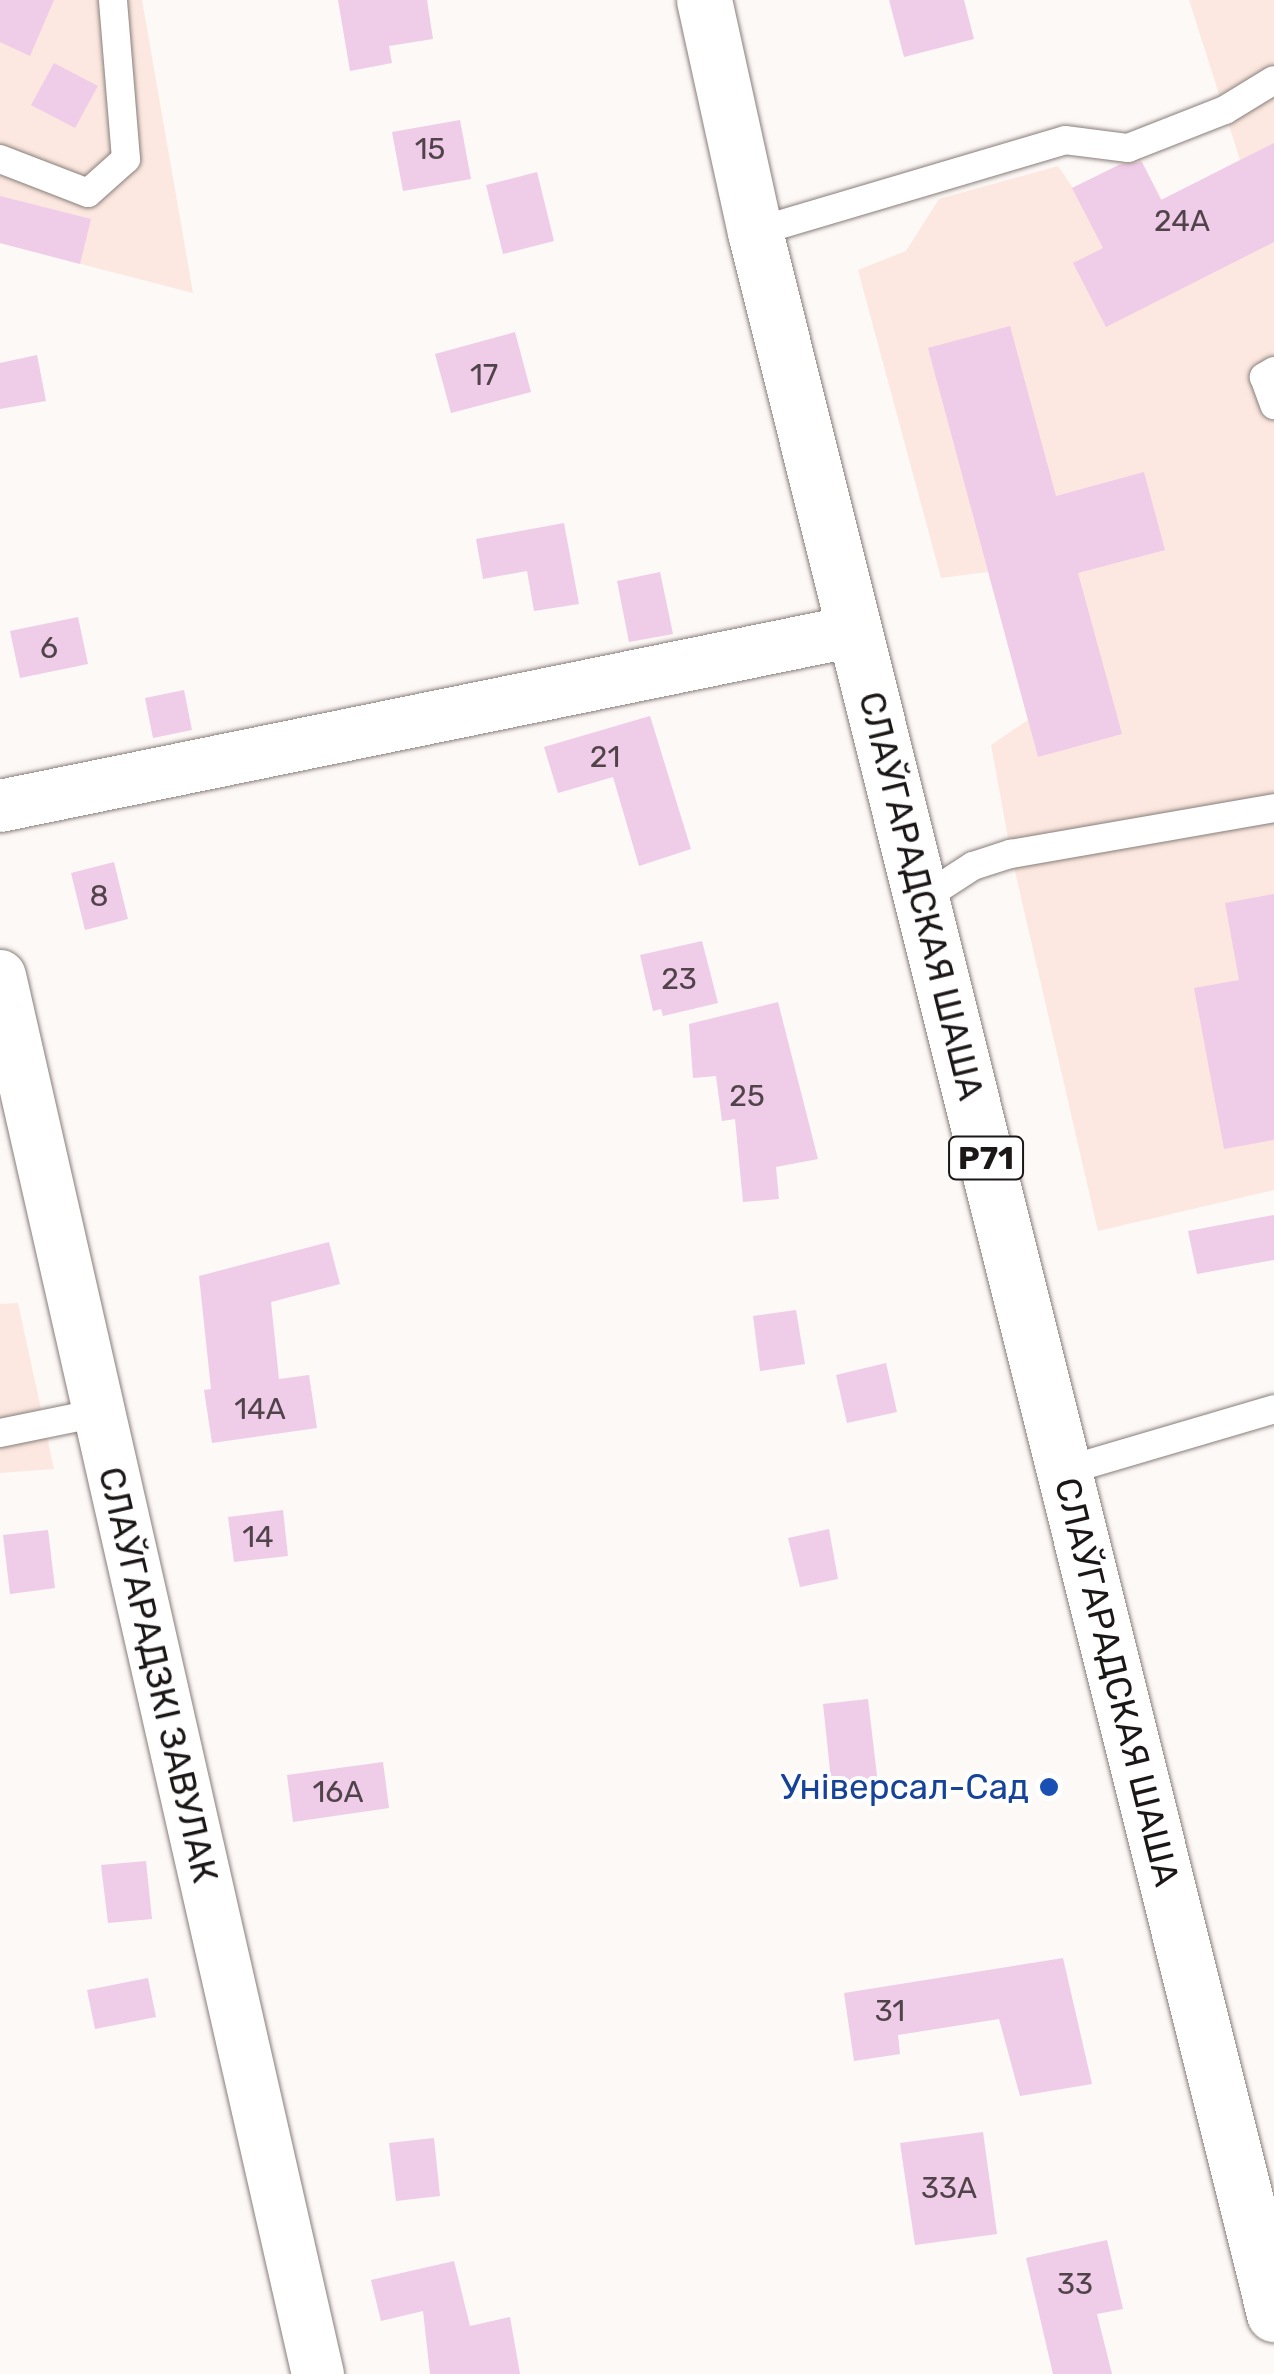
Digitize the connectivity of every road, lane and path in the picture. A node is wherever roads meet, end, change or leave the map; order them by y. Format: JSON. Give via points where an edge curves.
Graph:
{"nodes":[{"id":1,"x":113,"y":0,"type":"edge"},
{"id":2,"x":704,"y":0,"type":"edge"},
{"id":3,"x":1274,"y":80,"type":"edge"},
{"id":4,"x":0,"y":159,"type":"edge"},
{"id":5,"x":756,"y":232,"type":"junction"},
{"id":6,"x":1274,"y":371,"type":"edge"},
{"id":7,"x":1274,"y":405,"type":"edge"},
{"id":8,"x":854,"y":631,"type":"junction"},
{"id":9,"x":0,"y":806,"type":"edge"},
{"id":10,"x":1274,"y":808,"type":"edge"},
{"id":11,"x":922,"y":899,"type":"junction"},
{"id":12,"x":0,"y":976,"type":"edge"},
{"id":13,"x":1274,"y":1409,"type":"edge"},
{"id":14,"x":98,"y":1413,"type":"junction"},
{"id":15,"x":0,"y":1433,"type":"edge"},
{"id":16,"x":1064,"y":1471,"type":"junction"},
{"id":17,"x":1274,"y":2314,"type":"edge"},
{"id":18,"x":318,"y":2374,"type":"edge"}],
"edges":[{"from":1,"to":4,"type":"lane","via":[[126,160],[88,193]]},
{"from":2,"to":5,"type":"main road","name":"СЛАЎГАРАДСКАЯ ШАША","number":"Р71"},
{"from":3,"to":5,"type":"lane","via":[[1224,110],[1128,148],[1064,140]]},
{"from":5,"to":8,"type":"main road","name":"СЛАЎГАРАДСКАЯ ШАША","number":"Р71"},
{"from":6,"to":7,"type":"lane","via":[[1264,377]]},
{"from":8,"to":9,"type":"street"},
{"from":8,"to":11,"type":"main road","name":"СЛАЎГАРАДСКАЯ ШАША","number":"Р71"},
{"from":10,"to":11,"type":"lane","via":[[1011,854],[973,866]]},
{"from":11,"to":16,"type":"main road","name":"СЛАЎГАРАДСКАЯ ШАША","number":"Р71"},
{"from":12,"to":14,"type":"street","name":"СЛАЎГАРАДЗКІ ЗАВУЛАК"},
{"from":13,"to":16,"type":"lane"},
{"from":14,"to":15,"type":"lane"},
{"from":14,"to":18,"type":"street","name":"СЛАЎГАРАДЗКІ ЗАВУЛАК"},
{"from":16,"to":17,"type":"main road","name":"СЛАЎГАРАДСКАЯ ШАША","number":"Р71"}]}
